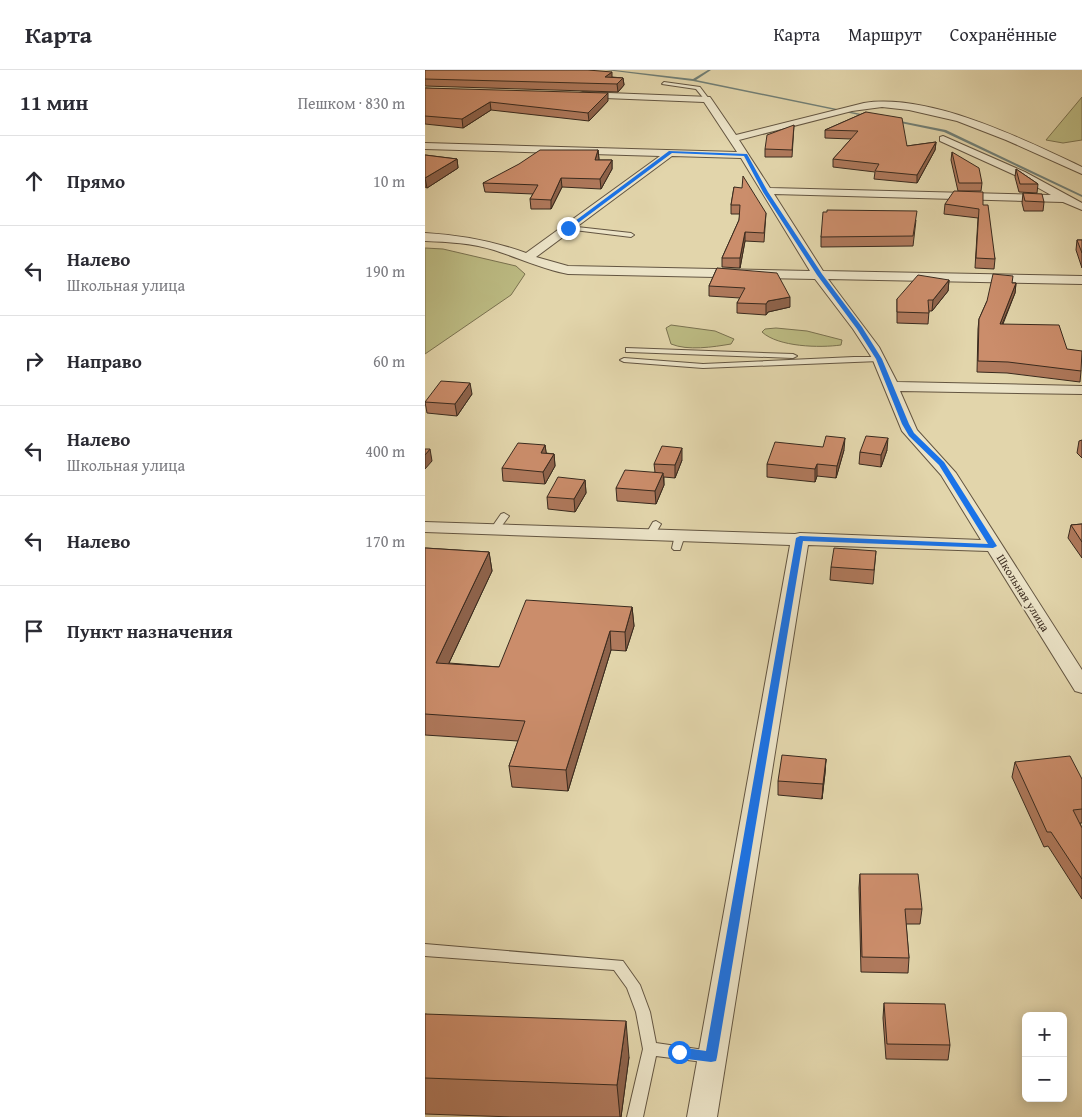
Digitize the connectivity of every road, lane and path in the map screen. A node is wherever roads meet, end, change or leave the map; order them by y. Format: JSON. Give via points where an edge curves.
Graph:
{"nodes":[{"id":1,"x":664,"y":83,"type":"dead end"},
{"id":2,"x":577,"y":95,"type":"edge"},
{"id":3,"x":707,"y":99,"type":"junction"},
{"id":4,"x":735,"y":138,"type":"junction"},
{"id":5,"x":943,"y":139,"type":"dead end"},
{"id":6,"x":425,"y":146,"type":"edge"},
{"id":7,"x":671,"y":152,"type":"junction"},
{"id":8,"x":745,"y":155,"type":"junction"},
{"id":9,"x":1082,"y":171,"type":"edge"},
{"id":10,"x":766,"y":192,"type":"junction"},
{"id":11,"x":1065,"y":200,"type":"junction"},
{"id":12,"x":1082,"y":207,"type":"edge"},
{"id":13,"x":568,"y":228,"type":"junction"},
{"id":14,"x":631,"y":235,"type":"dead end"},
{"id":15,"x":425,"y":237,"type":"edge"},
{"id":16,"x":527,"y":258,"type":"junction"},
{"id":17,"x":820,"y":275,"type":"junction"},
{"id":18,"x":1082,"y":280,"type":"edge"},
{"id":19,"x":629,"y":350,"type":"dead end"},
{"id":20,"x":831,"y":359,"type":"junction"},
{"id":21,"x":879,"y":359,"type":"junction"},
{"id":22,"x":625,"y":360,"type":"dead end"},
{"id":23,"x":892,"y":386,"type":"junction"},
{"id":24,"x":1082,"y":390,"type":"edge"},
{"id":25,"x":425,"y":527,"type":"edge"},
{"id":26,"x":800,"y":538,"type":"junction"},
{"id":27,"x":993,"y":546,"type":"junction"},
{"id":28,"x":1082,"y":686,"type":"edge"},
{"id":29,"x":425,"y":950,"type":"edge"},
{"id":30,"x":650,"y":1049,"type":"junction"},
{"id":31,"x":711,"y":1057,"type":"junction"},
{"id":32,"x":635,"y":1117,"type":"edge"},
{"id":33,"x":702,"y":1117,"type":"edge"}],
"edges":[{"from":1,"to":3,"type":"lane","via":[[698,88]]},
{"from":2,"to":3,"type":"street"},
{"from":3,"to":4,"type":"street","name":"Школьная улица"},
{"from":4,"to":8,"type":"street","name":"Школьная улица"},
{"from":4,"to":9,"type":"street","via":[[859,106],[882,104],[957,117]]},
{"from":5,"to":11,"type":"street","via":[[1021,174]]},
{"from":6,"to":7,"type":"street"},
{"from":7,"to":8,"type":"street"},
{"from":7,"to":13,"type":"street"},
{"from":8,"to":10,"type":"street","name":"Школьная улица"},
{"from":10,"to":11,"type":"street"},
{"from":10,"to":17,"type":"street","name":"Школьная улица"},
{"from":11,"to":12,"type":"street"},
{"from":13,"to":14,"type":"lane"},
{"from":13,"to":16,"type":"street"},
{"from":15,"to":16,"type":"street","via":[[480,242]]},
{"from":16,"to":17,"type":"street","via":[[569,270]]},
{"from":17,"to":18,"type":"street"},
{"from":17,"to":21,"type":"street","name":"Школьная улица"},
{"from":19,"to":20,"type":"lane"},
{"from":20,"to":21,"type":"lane"},
{"from":20,"to":22,"type":"lane","via":[[750,365]]},
{"from":21,"to":23,"type":"street","name":"Школьная улица"},
{"from":23,"to":24,"type":"street"},
{"from":23,"to":27,"type":"street","name":"Школьная улица","via":[[905,424],[942,464]]},
{"from":25,"to":26,"type":"street","via":[[500,523],[653,529],[679,541]]},
{"from":26,"to":27,"type":"street"},
{"from":26,"to":31,"type":"street"},
{"from":27,"to":28,"type":"street","name":"Школьная улица"},
{"from":29,"to":30,"type":"lane","via":[[618,965],[633,985],[643,1012]]},
{"from":30,"to":31,"type":"lane"},
{"from":30,"to":32,"type":"lane"},
{"from":31,"to":33,"type":"street"}]}
